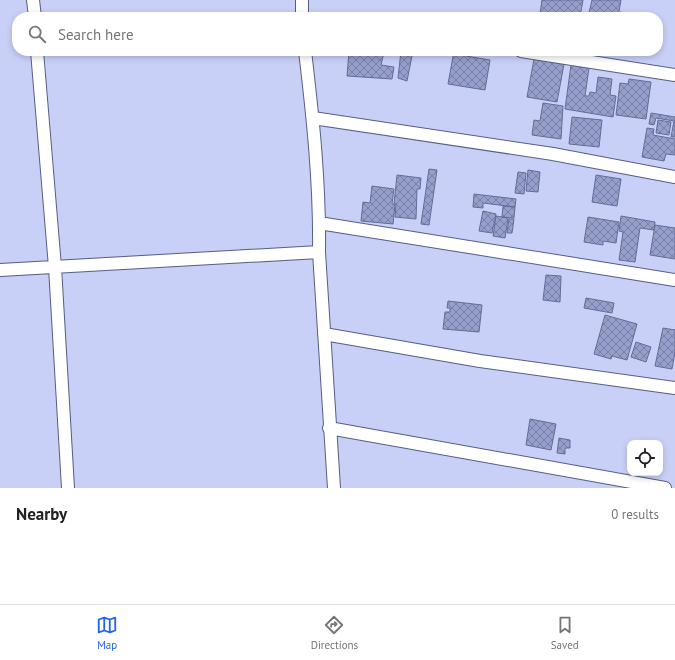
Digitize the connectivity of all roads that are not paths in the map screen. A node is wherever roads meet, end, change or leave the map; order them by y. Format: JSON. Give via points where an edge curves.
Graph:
{"nodes":[{"id":1,"x":33,"y":0,"type":"edge"},
{"id":2,"x":302,"y":0,"type":"edge"},
{"id":3,"x":34,"y":12,"type":"edge"},
{"id":4,"x":302,"y":12,"type":"edge"},
{"id":5,"x":37,"y":56,"type":"edge"},
{"id":6,"x":306,"y":56,"type":"edge"},
{"id":7,"x":553,"y":56,"type":"edge"},
{"id":8,"x":675,"y":75,"type":"edge"},
{"id":9,"x":313,"y":118,"type":"junction"},
{"id":10,"x":675,"y":177,"type":"edge"},
{"id":11,"x":319,"y":223,"type":"junction"},
{"id":12,"x":319,"y":252,"type":"junction"},
{"id":13,"x":56,"y":267,"type":"junction"},
{"id":14,"x":0,"y":270,"type":"edge"},
{"id":15,"x":675,"y":280,"type":"edge"},
{"id":16,"x":324,"y":334,"type":"junction"},
{"id":17,"x":675,"y":388,"type":"edge"},
{"id":18,"x":329,"y":428,"type":"junction"},
{"id":19,"x":68,"y":488,"type":"edge"},
{"id":20,"x":334,"y":488,"type":"edge"},
{"id":21,"x":665,"y":488,"type":"edge"}],
"edges":[{"from":1,"to":3,"type":"street"},
{"from":2,"to":4,"type":"street"},
{"from":5,"to":13,"type":"street"},
{"from":6,"to":9,"type":"street"},
{"from":7,"to":8,"type":"street"},
{"from":9,"to":10,"type":"street","via":[[553,154]]},
{"from":9,"to":11,"type":"street"},
{"from":11,"to":12,"type":"street"},
{"from":11,"to":15,"type":"street"},
{"from":12,"to":13,"type":"street"},
{"from":12,"to":16,"type":"street"},
{"from":13,"to":14,"type":"street"},
{"from":13,"to":19,"type":"street"},
{"from":16,"to":17,"type":"street","via":[[480,361]]},
{"from":16,"to":18,"type":"street"},
{"from":18,"to":20,"type":"street"},
{"from":18,"to":21,"type":"street"}]}
